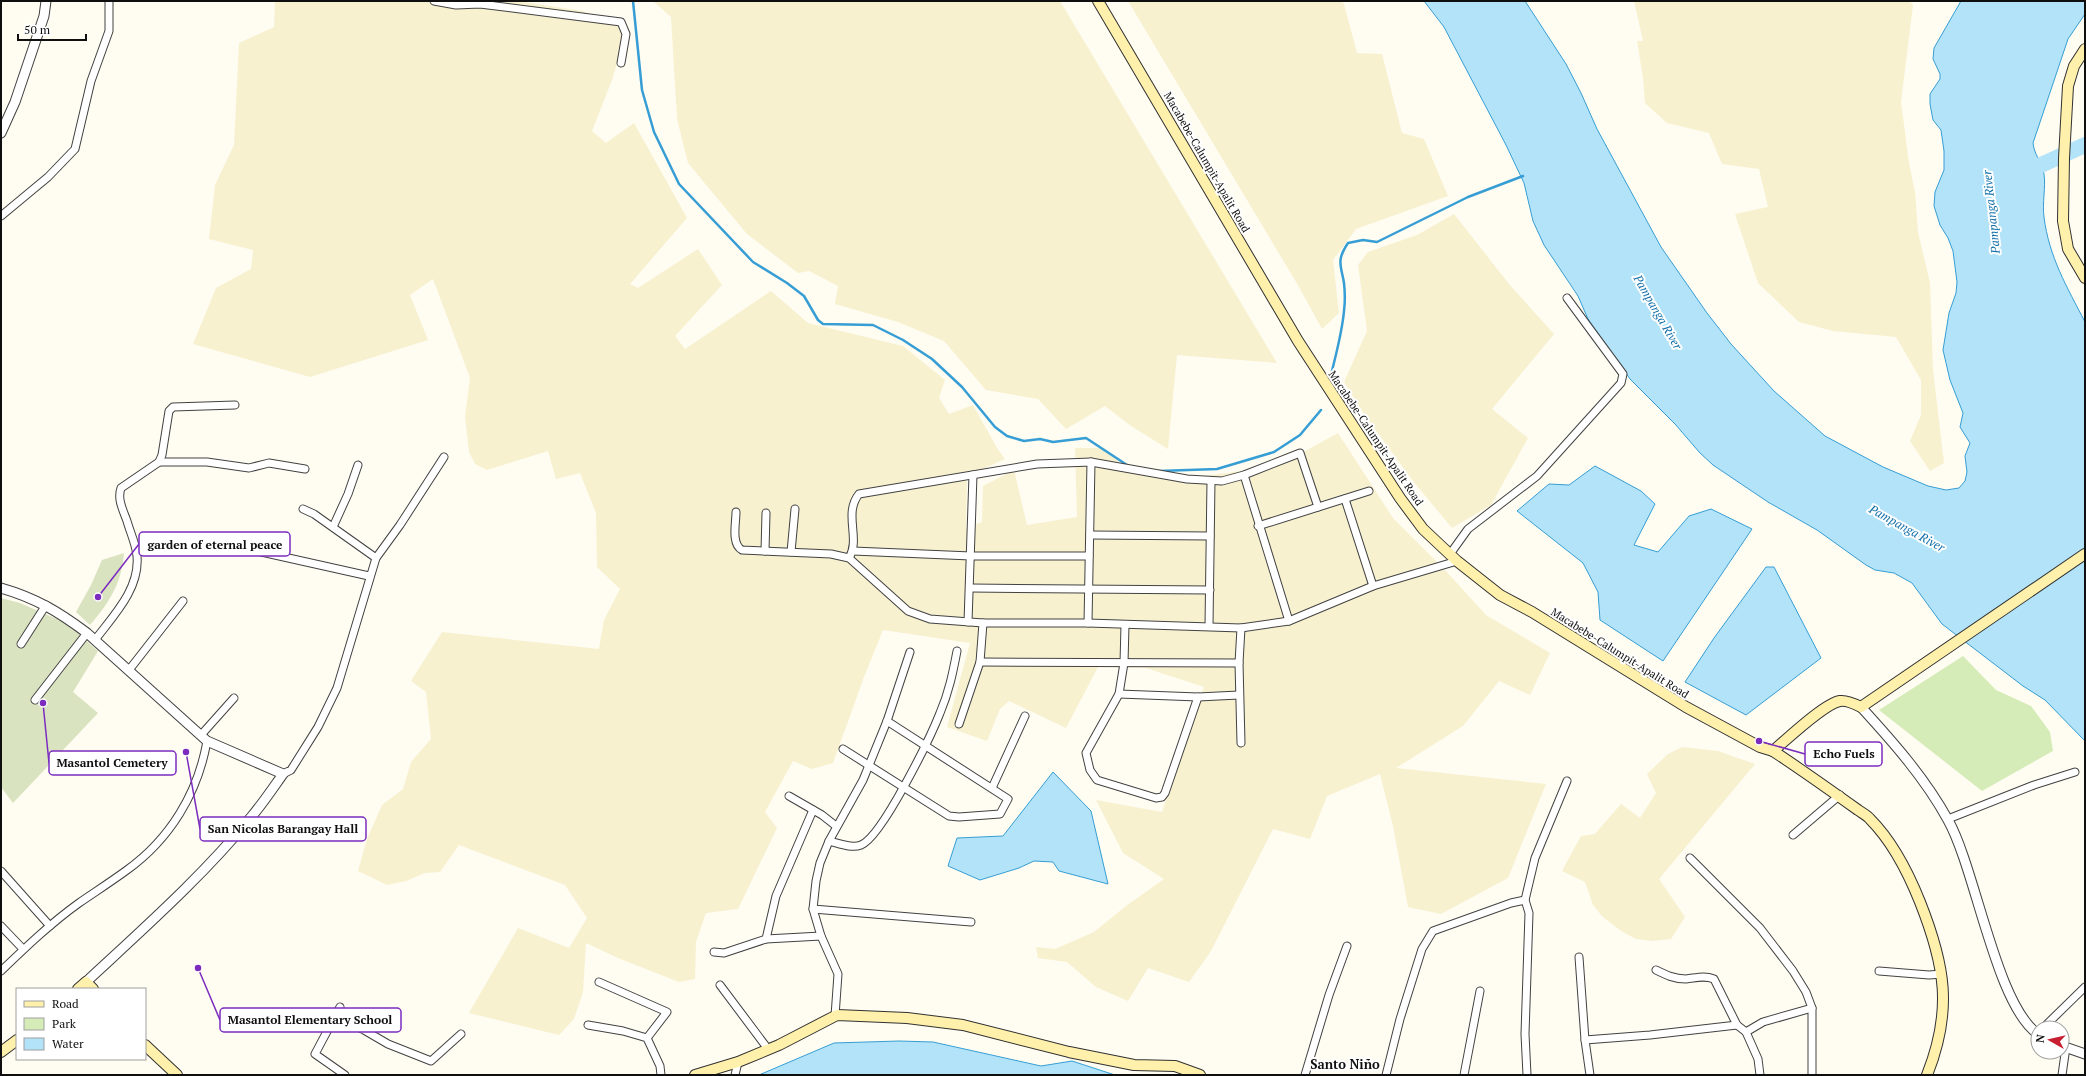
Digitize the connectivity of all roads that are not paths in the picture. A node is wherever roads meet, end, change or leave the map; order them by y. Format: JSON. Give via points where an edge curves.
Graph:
{"nodes":[{"id":1,"x":46,"y":1,"type":"edge"},
{"id":2,"x":109,"y":1,"type":"edge"},
{"id":3,"x":434,"y":1,"type":"edge"},
{"id":4,"x":1098,"y":1,"type":"edge"},
{"id":5,"x":2085,"y":49,"type":"edge"},
{"id":6,"x":621,"y":63,"type":"dead end"},
{"id":7,"x":1,"y":133,"type":"edge"},
{"id":8,"x":1,"y":216,"type":"edge"},
{"id":9,"x":2085,"y":278,"type":"edge"},
{"id":10,"x":1567,"y":298,"type":"dead end"},
{"id":11,"x":235,"y":405,"type":"dead end"},
{"id":12,"x":444,"y":457,"type":"dead end"},
{"id":13,"x":159,"y":462,"type":"junction"},
{"id":14,"x":1091,"y":462,"type":"junction"},
{"id":15,"x":358,"y":465,"type":"dead end"},
{"id":16,"x":305,"y":469,"type":"dead end"},
{"id":17,"x":973,"y":475,"type":"junction"},
{"id":18,"x":1244,"y":475,"type":"junction"},
{"id":19,"x":1211,"y":482,"type":"junction"},
{"id":20,"x":1369,"y":490,"type":"dead end"},
{"id":21,"x":1345,"y":499,"type":"junction"},
{"id":22,"x":1318,"y":507,"type":"junction"},
{"id":23,"x":303,"y":509,"type":"dead end"},
{"id":24,"x":795,"y":509,"type":"dead end"},
{"id":25,"x":736,"y":512,"type":"dead end"},
{"id":26,"x":766,"y":513,"type":"dead end"},
{"id":27,"x":1258,"y":526,"type":"junction"},
{"id":28,"x":333,"y":527,"type":"junction"},
{"id":29,"x":1090,"y":536,"type":"junction"},
{"id":30,"x":1210,"y":536,"type":"junction"},
{"id":31,"x":257,"y":551,"type":"dead end"},
{"id":32,"x":765,"y":551,"type":"junction"},
{"id":33,"x":791,"y":552,"type":"junction"},
{"id":34,"x":851,"y":554,"type":"junction"},
{"id":35,"x":1450,"y":554,"type":"junction"},
{"id":36,"x":2085,"y":554,"type":"edge"},
{"id":37,"x":971,"y":556,"type":"junction"},
{"id":38,"x":1089,"y":556,"type":"junction"},
{"id":39,"x":376,"y":558,"type":"junction"},
{"id":40,"x":1457,"y":562,"type":"junction"},
{"id":41,"x":369,"y":576,"type":"junction"},
{"id":42,"x":1373,"y":586,"type":"junction"},
{"id":43,"x":1,"y":588,"type":"edge"},
{"id":44,"x":970,"y":588,"type":"junction"},
{"id":45,"x":1089,"y":588,"type":"junction"},
{"id":46,"x":1210,"y":590,"type":"junction"},
{"id":47,"x":183,"y":601,"type":"dead end"},
{"id":48,"x":46,"y":605,"type":"junction"},
{"id":49,"x":1289,"y":621,"type":"junction"},
{"id":50,"x":968,"y":622,"type":"junction"},
{"id":51,"x":983,"y":623,"type":"junction"},
{"id":52,"x":1088,"y":623,"type":"junction"},
{"id":53,"x":1125,"y":625,"type":"junction"},
{"id":54,"x":1209,"y":626,"type":"junction"},
{"id":55,"x":1241,"y":628,"type":"junction"},
{"id":56,"x":88,"y":633,"type":"junction"},
{"id":57,"x":95,"y":640,"type":"junction"},
{"id":58,"x":21,"y":644,"type":"dead end"},
{"id":59,"x":957,"y":651,"type":"dead end"},
{"id":60,"x":910,"y":652,"type":"dead end"},
{"id":61,"x":980,"y":662,"type":"junction"},
{"id":62,"x":1124,"y":663,"type":"junction"},
{"id":63,"x":1239,"y":663,"type":"junction"},
{"id":64,"x":129,"y":670,"type":"junction"},
{"id":65,"x":1119,"y":694,"type":"junction"},
{"id":66,"x":1239,"y":695,"type":"junction"},
{"id":67,"x":1198,"y":697,"type":"junction"},
{"id":68,"x":234,"y":698,"type":"dead end"},
{"id":69,"x":35,"y":700,"type":"dead end"},
{"id":70,"x":1860,"y":707,"type":"junction"},
{"id":71,"x":1025,"y":716,"type":"dead end"},
{"id":72,"x":887,"y":721,"type":"junction"},
{"id":73,"x":959,"y":724,"type":"dead end"},
{"id":74,"x":204,"y":738,"type":"junction"},
{"id":75,"x":1241,"y":743,"type":"dead end"},
{"id":76,"x":925,"y":744,"type":"junction"},
{"id":77,"x":843,"y":750,"type":"dead end"},
{"id":78,"x":1773,"y":751,"type":"junction"},
{"id":79,"x":868,"y":764,"type":"junction"},
{"id":80,"x":2075,"y":772,"type":"dead end"},
{"id":81,"x":283,"y":774,"type":"junction"},
{"id":82,"x":1567,"y":780,"type":"dead end"},
{"id":83,"x":904,"y":787,"type":"junction"},
{"id":84,"x":992,"y":788,"type":"junction"},
{"id":85,"x":1840,"y":795,"type":"junction"},
{"id":86,"x":789,"y":796,"type":"dead end"},
{"id":87,"x":813,"y":810,"type":"junction"},
{"id":88,"x":1948,"y":819,"type":"junction"},
{"id":89,"x":836,"y":826,"type":"junction"},
{"id":90,"x":1793,"y":835,"type":"dead end"},
{"id":91,"x":828,"y":841,"type":"junction"},
{"id":92,"x":1690,"y":858,"type":"dead end"},
{"id":93,"x":1,"y":871,"type":"edge"},
{"id":94,"x":1525,"y":900,"type":"junction"},
{"id":95,"x":813,"y":909,"type":"junction"},
{"id":96,"x":971,"y":922,"type":"dead end"},
{"id":97,"x":1,"y":926,"type":"edge"},
{"id":98,"x":50,"y":926,"type":"junction"},
{"id":99,"x":821,"y":936,"type":"junction"},
{"id":100,"x":766,"y":939,"type":"junction"},
{"id":101,"x":1347,"y":946,"type":"dead end"},
{"id":102,"x":23,"y":949,"type":"junction"},
{"id":103,"x":714,"y":952,"type":"dead end"},
{"id":104,"x":1579,"y":957,"type":"dead end"},
{"id":105,"x":1656,"y":970,"type":"dead end"},
{"id":106,"x":1,"y":971,"type":"edge"},
{"id":107,"x":1879,"y":971,"type":"dead end"},
{"id":108,"x":1942,"y":974,"type":"junction"},
{"id":109,"x":599,"y":982,"type":"dead end"},
{"id":110,"x":90,"y":985,"type":"edge"},
{"id":111,"x":720,"y":985,"type":"dead end"},
{"id":112,"x":2085,"y":987,"type":"edge"},
{"id":113,"x":1480,"y":991,"type":"dead end"},
{"id":114,"x":340,"y":1007,"type":"dead end"},
{"id":115,"x":1812,"y":1008,"type":"junction"},
{"id":116,"x":336,"y":1016,"type":"junction"},
{"id":117,"x":835,"y":1016,"type":"junction"},
{"id":118,"x":2051,"y":1020,"type":"edge"},
{"id":119,"x":1737,"y":1025,"type":"junction"},
{"id":120,"x":588,"y":1026,"type":"dead end"},
{"id":121,"x":2030,"y":1028,"type":"edge"},
{"id":122,"x":1746,"y":1032,"type":"junction"},
{"id":123,"x":460,"y":1034,"type":"dead end"},
{"id":124,"x":646,"y":1038,"type":"junction"},
{"id":125,"x":1585,"y":1040,"type":"junction"},
{"id":126,"x":16,"y":1041,"type":"edge"},
{"id":127,"x":146,"y":1046,"type":"edge"},
{"id":128,"x":768,"y":1049,"type":"junction"},
{"id":129,"x":2070,"y":1049,"type":"edge"},
{"id":130,"x":1,"y":1052,"type":"edge"},
{"id":131,"x":2085,"y":1054,"type":"edge"},
{"id":132,"x":2063,"y":1060,"type":"edge"},
{"id":133,"x":738,"y":1062,"type":"junction"},
{"id":134,"x":177,"y":1075,"type":"edge"},
{"id":135,"x":345,"y":1075,"type":"edge"},
{"id":136,"x":662,"y":1075,"type":"edge"},
{"id":137,"x":696,"y":1075,"type":"edge"},
{"id":138,"x":735,"y":1075,"type":"edge"},
{"id":139,"x":1200,"y":1075,"type":"edge"},
{"id":140,"x":1305,"y":1075,"type":"edge"},
{"id":141,"x":1386,"y":1075,"type":"edge"},
{"id":142,"x":1464,"y":1075,"type":"edge"},
{"id":143,"x":1526,"y":1075,"type":"edge"},
{"id":144,"x":1590,"y":1075,"type":"edge"},
{"id":145,"x":1760,"y":1075,"type":"edge"},
{"id":146,"x":1812,"y":1075,"type":"edge"},
{"id":147,"x":1927,"y":1075,"type":"edge"},
{"id":148,"x":2062,"y":1075,"type":"edge"}],
"edges":[{"from":1,"to":7,"type":"street","via":[[44,16],[15,102]]},
{"from":2,"to":8,"type":"street","via":[[109,31],[91,82],[75,149],[48,177]]},
{"from":3,"to":6,"type":"street","via":[[456,5],[480,4],[621,22],[626,34]]},
{"from":4,"to":35,"type":"main road","name":"Macabebe-Calumpit-Apalit Road","via":[[1298,341],[1400,498],[1423,529]]},
{"from":5,"to":9,"type":"main road","via":[[2074,66],[2068,86],[2063,221],[2068,249]]},
{"from":10,"to":35,"type":"street","via":[[1623,374],[1621,382],[1537,476],[1468,529]]},
{"from":11,"to":13,"type":"street","via":[[172,407]]},
{"from":12,"to":39,"type":"street"},
{"from":13,"to":16,"type":"street","via":[[207,462],[249,468],[265,463]]},
{"from":13,"to":57,"type":"street","via":[[121,488],[120,498],[137,556],[137,570],[121,606]]},
{"from":14,"to":17,"type":"street","via":[[1037,464]]},
{"from":14,"to":19,"type":"street"},
{"from":14,"to":29,"type":"street"},
{"from":15,"to":28,"type":"street"},
{"from":17,"to":34,"type":"street","via":[[859,494],[852,510]]},
{"from":17,"to":37,"type":"street"},
{"from":18,"to":19,"type":"street"},
{"from":18,"to":22,"type":"street","via":[[1300,452]]},
{"from":18,"to":27,"type":"street"},
{"from":19,"to":30,"type":"street"},
{"from":20,"to":21,"type":"street"},
{"from":21,"to":22,"type":"street"},
{"from":21,"to":42,"type":"street"},
{"from":22,"to":27,"type":"street"},
{"from":23,"to":28,"type":"street"},
{"from":24,"to":33,"type":"street"},
{"from":25,"to":32,"type":"street","via":[[738,547],[742,550]]},
{"from":26,"to":32,"type":"street"},
{"from":27,"to":49,"type":"street"},
{"from":28,"to":39,"type":"street"},
{"from":29,"to":30,"type":"street"},
{"from":29,"to":38,"type":"street"},
{"from":30,"to":46,"type":"street"},
{"from":31,"to":41,"type":"street"},
{"from":32,"to":33,"type":"street"},
{"from":33,"to":34,"type":"street"},
{"from":34,"to":37,"type":"street"},
{"from":34,"to":50,"type":"street","via":[[908,611],[930,619]]},
{"from":35,"to":40,"type":"main road","name":"Macabebe-Calumpit-Apalit Road"},
{"from":36,"to":70,"type":"main road"},
{"from":37,"to":38,"type":"street"},
{"from":37,"to":44,"type":"street"},
{"from":38,"to":45,"type":"street"},
{"from":39,"to":41,"type":"street"},
{"from":40,"to":42,"type":"street"},
{"from":40,"to":78,"type":"main road","name":"Macabebe-Calumpit-Apalit Road","via":[[1500,595],[1686,707],[1760,747]]},
{"from":41,"to":81,"type":"street","via":[[337,688],[318,727],[291,770]]},
{"from":42,"to":49,"type":"street"},
{"from":43,"to":48,"type":"street","via":[[28,595]]},
{"from":44,"to":45,"type":"street"},
{"from":44,"to":50,"type":"street"},
{"from":45,"to":46,"type":"street"},
{"from":45,"to":52,"type":"street"},
{"from":46,"to":54,"type":"street"},
{"from":47,"to":64,"type":"street"},
{"from":48,"to":56,"type":"street"},
{"from":48,"to":58,"type":"street"},
{"from":49,"to":55,"type":"street"},
{"from":50,"to":51,"type":"street"},
{"from":51,"to":52,"type":"street"},
{"from":51,"to":61,"type":"street"},
{"from":52,"to":53,"type":"street"},
{"from":53,"to":54,"type":"street"},
{"from":53,"to":62,"type":"street"},
{"from":54,"to":55,"type":"street"},
{"from":55,"to":63,"type":"street"},
{"from":56,"to":57,"type":"street"},
{"from":56,"to":69,"type":"street"},
{"from":57,"to":64,"type":"street"},
{"from":59,"to":76,"type":"street","via":[[952,678],[940,713]]},
{"from":60,"to":72,"type":"street"},
{"from":61,"to":62,"type":"street"},
{"from":61,"to":73,"type":"street"},
{"from":62,"to":63,"type":"street"},
{"from":62,"to":65,"type":"street"},
{"from":63,"to":66,"type":"street"},
{"from":64,"to":74,"type":"street"},
{"from":65,"to":67,"type":"street"},
{"from":65,"to":67,"type":"street","via":[[1086,753],[1087,762],[1097,780],[1156,798],[1165,794]]},
{"from":66,"to":67,"type":"street"},
{"from":66,"to":75,"type":"street"},
{"from":68,"to":74,"type":"street"},
{"from":70,"to":78,"type":"main road","via":[[1848,701],[1839,701],[1812,717]]},
{"from":70,"to":88,"type":"street","via":[[1917,771]]},
{"from":71,"to":84,"type":"street"},
{"from":72,"to":76,"type":"street"},
{"from":72,"to":79,"type":"street"},
{"from":74,"to":81,"type":"street"},
{"from":74,"to":98,"type":"street","via":[[203,764],[190,795],[174,824],[159,843],[128,870]]},
{"from":76,"to":83,"type":"street"},
{"from":76,"to":84,"type":"street"},
{"from":77,"to":79,"type":"street"},
{"from":78,"to":85,"type":"main road","name":"Macabebe-Calumpit-Apalit Road"},
{"from":79,"to":83,"type":"street"},
{"from":79,"to":89,"type":"street","via":[[857,792]]},
{"from":80,"to":88,"type":"street","via":[[2034,785]]},
{"from":81,"to":110,"type":"street","via":[[252,816],[231,839]]},
{"from":82,"to":94,"type":"street","via":[[1535,858]]},
{"from":83,"to":84,"type":"street","via":[[945,813],[959,817],[1000,814],[1008,799]]},
{"from":83,"to":91,"type":"street","via":[[876,833],[862,845],[850,846]]},
{"from":85,"to":90,"type":"street"},
{"from":85,"to":108,"type":"main road","name":"Macabebe-Calumpit-Apalit Road","via":[[1869,817],[1908,872],[1936,943]]},
{"from":86,"to":87,"type":"street"},
{"from":87,"to":89,"type":"street"},
{"from":87,"to":100,"type":"street","via":[[776,896]]},
{"from":88,"to":121,"type":"street","via":[[1962,849],[2004,981],[2015,1005]]},
{"from":89,"to":91,"type":"street"},
{"from":91,"to":95,"type":"street","via":[[820,863]]},
{"from":92,"to":115,"type":"street","via":[[1760,928],[1793,971]]},
{"from":93,"to":98,"type":"street"},
{"from":94,"to":141,"type":"street","via":[[1433,931],[1422,949]]},
{"from":94,"to":143,"type":"street","via":[[1529,913]]},
{"from":95,"to":96,"type":"street"},
{"from":95,"to":99,"type":"street"},
{"from":97,"to":102,"type":"street"},
{"from":98,"to":102,"type":"street"},
{"from":99,"to":100,"type":"street"},
{"from":99,"to":117,"type":"street","via":[[838,974]]},
{"from":100,"to":103,"type":"street","via":[[724,953]]},
{"from":101,"to":140,"type":"street"},
{"from":102,"to":106,"type":"street"},
{"from":104,"to":125,"type":"street"},
{"from":105,"to":119,"type":"street","via":[[1671,977],[1685,979],[1707,976],[1714,979]]},
{"from":107,"to":108,"type":"street"},
{"from":108,"to":147,"type":"main road","name":"Macabebe-Calumpit-Apalit Road","via":[[1940,1034]]},
{"from":109,"to":124,"type":"street","via":[[668,1012]]},
{"from":111,"to":128,"type":"street"},
{"from":112,"to":118,"type":"street"},
{"from":113,"to":142,"type":"street"},
{"from":114,"to":116,"type":"street"},
{"from":115,"to":122,"type":"street","via":[[1763,1022]]},
{"from":115,"to":146,"type":"street"},
{"from":116,"to":123,"type":"street","via":[[388,1044],[431,1061]]},
{"from":116,"to":135,"type":"street","via":[[315,1054]]},
{"from":117,"to":128,"type":"main road"},
{"from":117,"to":139,"type":"main road","via":[[907,1018],[963,1025],[1069,1052],[1134,1065],[1176,1066]]},
{"from":119,"to":122,"type":"street"},
{"from":119,"to":125,"type":"street","via":[[1650,1036]]},
{"from":120,"to":124,"type":"street","via":[[624,1031]]},
{"from":122,"to":145,"type":"street","via":[[1758,1059]]},
{"from":124,"to":136,"type":"street"},
{"from":125,"to":144,"type":"street"},
{"from":126,"to":130,"type":"main road"},
{"from":127,"to":134,"type":"main road"},
{"from":128,"to":133,"type":"main road"},
{"from":129,"to":131,"type":"street"},
{"from":132,"to":148,"type":"street"},
{"from":133,"to":137,"type":"main road"},
{"from":133,"to":138,"type":"street"}]}
